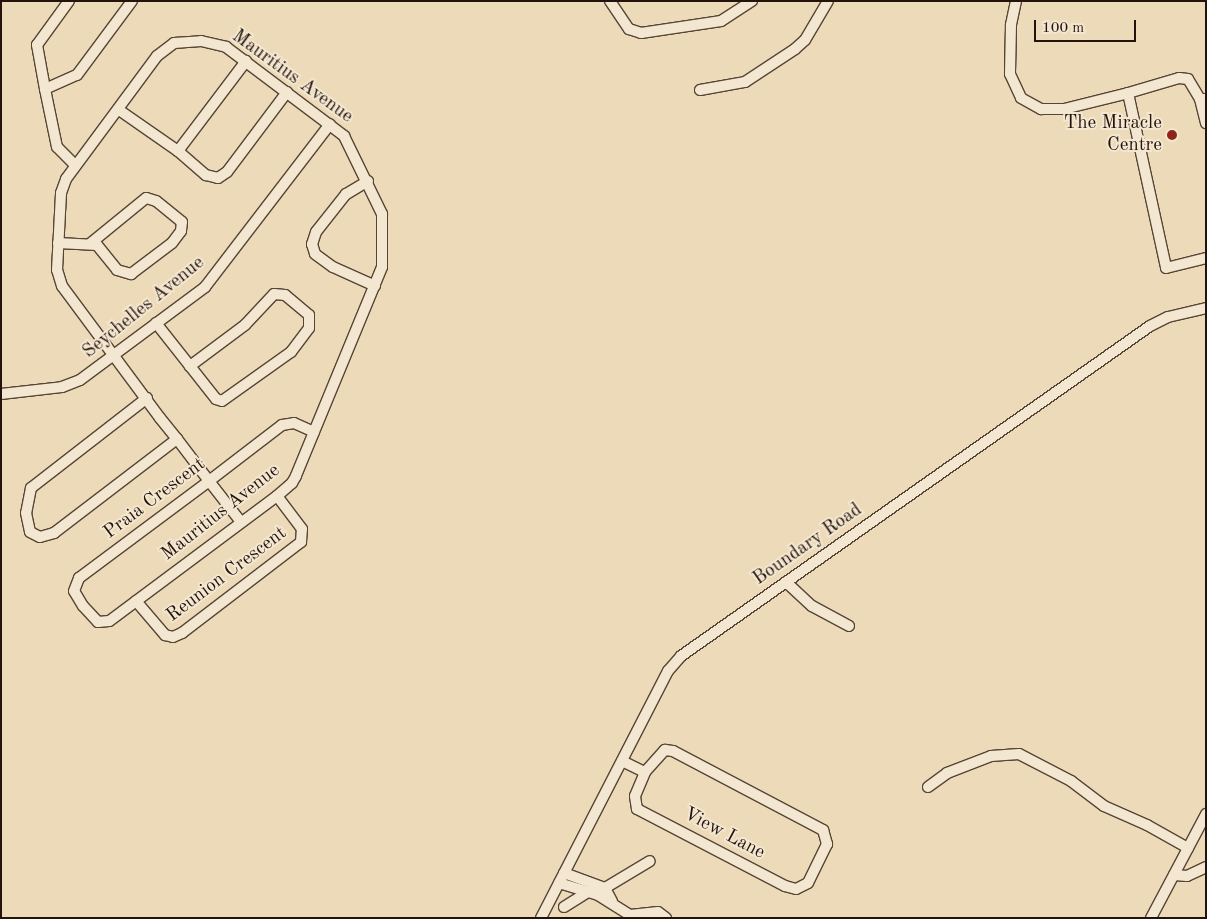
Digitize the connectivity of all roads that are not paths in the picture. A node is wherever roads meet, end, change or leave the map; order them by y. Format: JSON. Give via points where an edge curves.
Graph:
{"nodes":[{"id":1,"x":69,"y":1,"type":"edge"},
{"id":2,"x":132,"y":1,"type":"edge"},
{"id":3,"x":610,"y":1,"type":"edge"},
{"id":4,"x":752,"y":1,"type":"edge"},
{"id":5,"x":828,"y":1,"type":"edge"},
{"id":6,"x":1016,"y":1,"type":"edge"},
{"id":7,"x":246,"y":61,"type":"junction"},
{"id":8,"x":45,"y":89,"type":"junction"},
{"id":9,"x":700,"y":90,"type":"dead end"},
{"id":10,"x":286,"y":92,"type":"junction"},
{"id":11,"x":1128,"y":93,"type":"junction"},
{"id":12,"x":1203,"y":99,"type":"edge"},
{"id":13,"x":119,"y":110,"type":"junction"},
{"id":14,"x":1206,"y":123,"type":"edge"},
{"id":15,"x":330,"y":124,"type":"junction"},
{"id":16,"x":178,"y":151,"type":"junction"},
{"id":17,"x":75,"y":165,"type":"junction"},
{"id":18,"x":368,"y":181,"type":"junction"},
{"id":19,"x":58,"y":243,"type":"junction"},
{"id":20,"x":91,"y":243,"type":"junction"},
{"id":21,"x":1206,"y":258,"type":"edge"},
{"id":22,"x":375,"y":286,"type":"junction"},
{"id":23,"x":1206,"y":308,"type":"edge"},
{"id":24,"x":156,"y":323,"type":"junction"},
{"id":25,"x":115,"y":355,"type":"junction"},
{"id":26,"x":190,"y":366,"type":"junction"},
{"id":27,"x":1,"y":394,"type":"edge"},
{"id":28,"x":147,"y":398,"type":"junction"},
{"id":29,"x":314,"y":432,"type":"junction"},
{"id":30,"x":177,"y":439,"type":"junction"},
{"id":31,"x":209,"y":481,"type":"junction"},
{"id":32,"x":276,"y":496,"type":"junction"},
{"id":33,"x":240,"y":522,"type":"junction"},
{"id":34,"x":786,"y":582,"type":"junction"},
{"id":35,"x":136,"y":601,"type":"junction"},
{"id":36,"x":114,"y":618,"type":"joint"},
{"id":37,"x":849,"y":626,"type":"dead end"},
{"id":38,"x":622,"y":761,"type":"junction"},
{"id":39,"x":645,"y":772,"type":"junction"},
{"id":40,"x":928,"y":786,"type":"dead end"},
{"id":41,"x":1206,"y":814,"type":"edge"},
{"id":42,"x":1188,"y":848,"type":"junction"},
{"id":43,"x":650,"y":861,"type":"dead end"},
{"id":44,"x":1206,"y":867,"type":"edge"},
{"id":45,"x":1174,"y":875,"type":"junction"},
{"id":46,"x":561,"y":878,"type":"junction"},
{"id":47,"x":606,"y":888,"type":"junction"},
{"id":48,"x":590,"y":889,"type":"junction"},
{"id":49,"x":612,"y":901,"type":"junction"},
{"id":50,"x":564,"y":907,"type":"dead end"},
{"id":51,"x":635,"y":917,"type":"edge"},
{"id":52,"x":541,"y":918,"type":"edge"},
{"id":53,"x":666,"y":918,"type":"edge"},
{"id":54,"x":1151,"y":918,"type":"edge"}],
"edges":[{"from":1,"to":8,"type":"street","via":[[37,45]]},
{"from":2,"to":8,"type":"street","via":[[77,74]]},
{"from":3,"to":4,"type":"street","via":[[630,29],[641,33],[721,21]]},
{"from":5,"to":9,"type":"street","via":[[805,40],[795,49],[745,82]]},
{"from":6,"to":11,"type":"street","via":[[1011,25],[1010,74],[1021,98],[1041,109],[1064,109]]},
{"from":7,"to":10,"type":"street","name":"Mauritius Avenue"},
{"from":7,"to":13,"type":"street","name":"Mauritius Avenue","via":[[216,43],[174,43],[157,56]]},
{"from":7,"to":16,"type":"street"},
{"from":8,"to":17,"type":"street","via":[[57,147]]},
{"from":10,"to":15,"type":"street","name":"Mauritius Avenue"},
{"from":10,"to":16,"type":"street","via":[[224,176],[208,177]]},
{"from":11,"to":12,"type":"street","via":[[1179,78],[1188,79]]},
{"from":11,"to":21,"type":"street","via":[[1166,268]]},
{"from":12,"to":14,"type":"street"},
{"from":13,"to":16,"type":"street"},
{"from":13,"to":17,"type":"street","name":"Mauritius Avenue"},
{"from":15,"to":18,"type":"street","name":"Mauritius Avenue","via":[[346,138]]},
{"from":15,"to":24,"type":"street","name":"Seychelles Avenue","via":[[215,277]]},
{"from":17,"to":19,"type":"street","name":"Mauritius Avenue","via":[[62,187]]},
{"from":18,"to":22,"type":"street","name":"Mauritius Avenue","via":[[384,221],[382,267]]},
{"from":18,"to":22,"type":"street","via":[[346,194],[316,232],[312,244],[315,254],[333,267]]},
{"from":19,"to":20,"type":"street"},
{"from":19,"to":25,"type":"street","name":"Mauritius Avenue","via":[[60,283]]},
{"from":20,"to":20,"type":"street","via":[[100,248],[117,270],[130,274],[172,243],[182,231],[182,222],[156,201],[146,198]]},
{"from":22,"to":29,"type":"street","name":"Mauritius Avenue"},
{"from":23,"to":34,"type":"street","name":"Boundary Road","via":[[1153,324]]},
{"from":24,"to":25,"type":"street","name":"Seychelles Avenue"},
{"from":24,"to":26,"type":"street"},
{"from":25,"to":27,"type":"street","name":"Seychelles Avenue","via":[[71,385]]},
{"from":25,"to":28,"type":"street","name":"Mauritius Avenue"},
{"from":26,"to":26,"type":"street","via":[[245,325],[274,294],[285,295],[309,315],[308,328],[290,352],[228,399],[216,399]]},
{"from":28,"to":30,"type":"street","name":"Mauritius Avenue"},
{"from":28,"to":30,"type":"street","via":[[31,488],[26,513],[30,532],[40,537],[54,533]]},
{"from":29,"to":31,"type":"street","name":"Praia Crescent","via":[[297,424],[285,424]]},
{"from":29,"to":32,"type":"street","name":"Mauritius Avenue","via":[[293,480]]},
{"from":30,"to":31,"type":"street","name":"Mauritius Avenue"},
{"from":31,"to":33,"type":"street","name":"Mauritius Avenue"},
{"from":31,"to":36,"type":"street","name":"Praia Crescent","via":[[76,580],[76,596],[92,618],[104,623]]},
{"from":32,"to":33,"type":"street","name":"Mauritius Avenue"},
{"from":32,"to":35,"type":"street","name":"Reunion Crescent","via":[[302,529],[301,542],[182,633],[173,637],[165,635]]},
{"from":33,"to":35,"type":"street","name":"Mauritius Avenue"},
{"from":34,"to":37,"type":"street","via":[[812,606]]},
{"from":34,"to":38,"type":"street","name":"Boundary Road","via":[[675,661]]},
{"from":35,"to":36,"type":"street","name":"Mauritius Avenue"},
{"from":38,"to":39,"type":"street"},
{"from":38,"to":46,"type":"street","name":"Boundary Road"},
{"from":39,"to":39,"type":"street","name":"View Lane","via":[[635,796],[637,809],[785,886],[796,889],[806,885],[822,865],[827,841],[823,830],[673,751],[662,752]]},
{"from":40,"to":42,"type":"street","via":[[947,773],[991,756],[1018,754],[1071,781],[1104,806]]},
{"from":41,"to":42,"type":"street"},
{"from":42,"to":45,"type":"street"},
{"from":43,"to":47,"type":"street"},
{"from":44,"to":45,"type":"street","via":[[1187,876]]},
{"from":45,"to":54,"type":"street"},
{"from":46,"to":48,"type":"street"},
{"from":46,"to":52,"type":"street","name":"Boundary Road"},
{"from":47,"to":48,"type":"street"},
{"from":47,"to":49,"type":"street"},
{"from":48,"to":49,"type":"street"},
{"from":48,"to":50,"type":"street"},
{"from":49,"to":51,"type":"street"},
{"from":51,"to":53,"type":"street","via":[[658,912]]}]}
